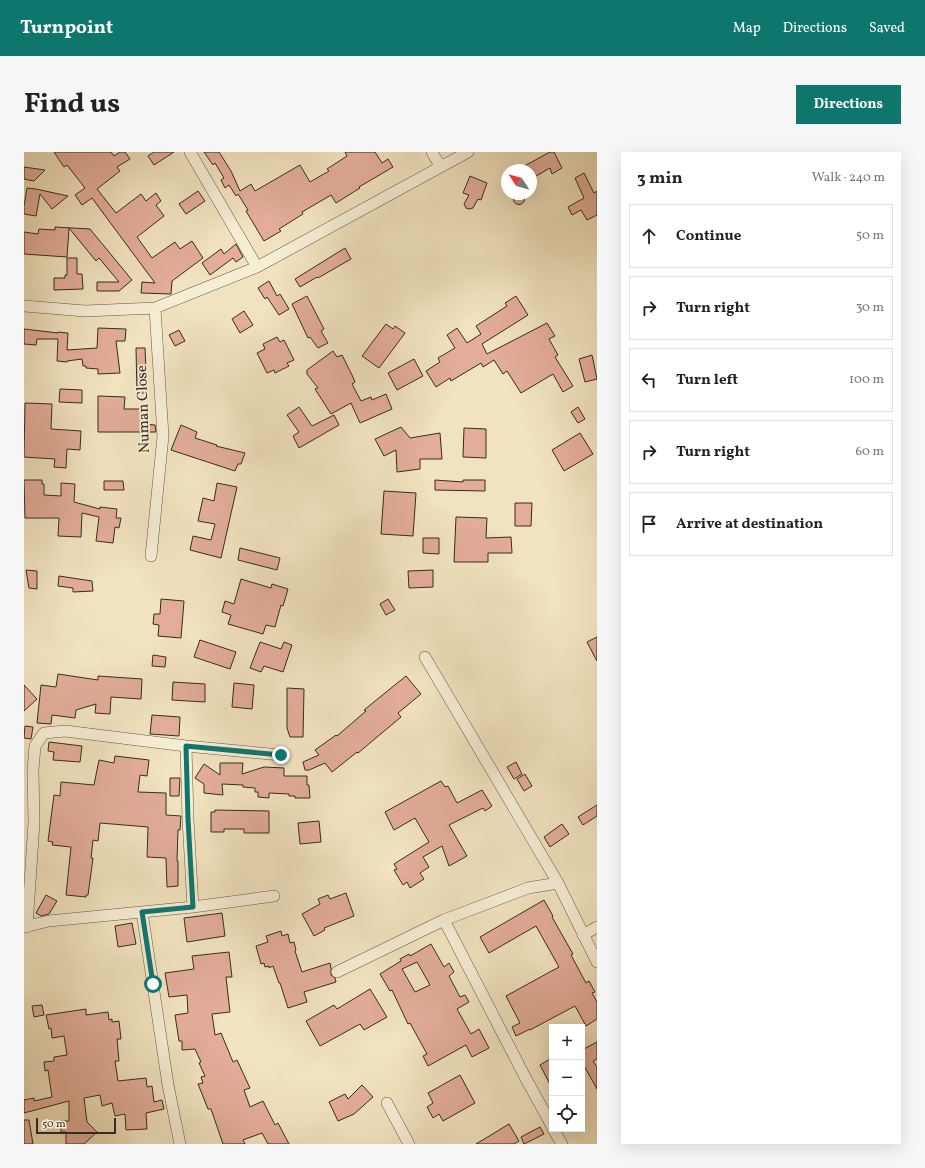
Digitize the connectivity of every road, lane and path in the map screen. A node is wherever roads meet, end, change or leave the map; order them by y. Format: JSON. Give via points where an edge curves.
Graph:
{"nodes":[{"id":1,"x":190,"y":152,"type":"edge"},
{"id":2,"x":432,"y":152,"type":"edge"},
{"id":3,"x":468,"y":152,"type":"edge"},
{"id":4,"x":440,"y":166,"type":"junction"},
{"id":5,"x":257,"y":267,"type":"junction"},
{"id":6,"x":24,"y":306,"type":"edge"},
{"id":7,"x":154,"y":308,"type":"junction"},
{"id":8,"x":151,"y":556,"type":"dead end"},
{"id":9,"x":425,"y":657,"type":"dead end"},
{"id":10,"x":186,"y":746,"type":"junction"},
{"id":11,"x":281,"y":755,"type":"dead end"},
{"id":12,"x":558,"y":883,"type":"junction"},
{"id":13,"x":274,"y":896,"type":"dead end"},
{"id":14,"x":193,"y":907,"type":"junction"},
{"id":15,"x":142,"y":912,"type":"junction"},
{"id":16,"x":444,"y":920,"type":"junction"},
{"id":17,"x":26,"y":927,"type":"edge"},
{"id":18,"x":597,"y":927,"type":"edge"},
{"id":19,"x":583,"y":935,"type":"junction"},
{"id":20,"x":597,"y":962,"type":"edge"},
{"id":21,"x":337,"y":972,"type":"dead end"},
{"id":22,"x":387,"y":1103,"type":"dead end"},
{"id":23,"x":549,"y":1121,"type":"edge"},
{"id":24,"x":555,"y":1132,"type":"edge"},
{"id":25,"x":180,"y":1144,"type":"edge"},
{"id":26,"x":409,"y":1144,"type":"edge"},
{"id":27,"x":562,"y":1144,"type":"edge"}],
"edges":[{"from":1,"to":5,"type":"street"},
{"from":2,"to":4,"type":"street"},
{"from":3,"to":4,"type":"street"},
{"from":4,"to":5,"type":"street"},
{"from":5,"to":7,"type":"street"},
{"from":6,"to":7,"type":"street","via":[[85,311]]},
{"from":7,"to":8,"type":"street","name":"Numan Close","via":[[163,436]]},
{"from":9,"to":12,"type":"street"},
{"from":10,"to":11,"type":"street"},
{"from":10,"to":14,"type":"street"},
{"from":10,"to":17,"type":"street","via":[[66,731],[44,733],[35,746],[34,823]]},
{"from":12,"to":16,"type":"street","via":[[528,888]]},
{"from":12,"to":19,"type":"street"},
{"from":13,"to":14,"type":"street"},
{"from":14,"to":15,"type":"street"},
{"from":15,"to":17,"type":"street","via":[[49,921]]},
{"from":15,"to":25,"type":"street","via":[[168,1085]]},
{"from":16,"to":21,"type":"street"},
{"from":16,"to":23,"type":"street"},
{"from":18,"to":19,"type":"street"},
{"from":19,"to":20,"type":"street"},
{"from":22,"to":26,"type":"street"},
{"from":24,"to":27,"type":"street"}]}
